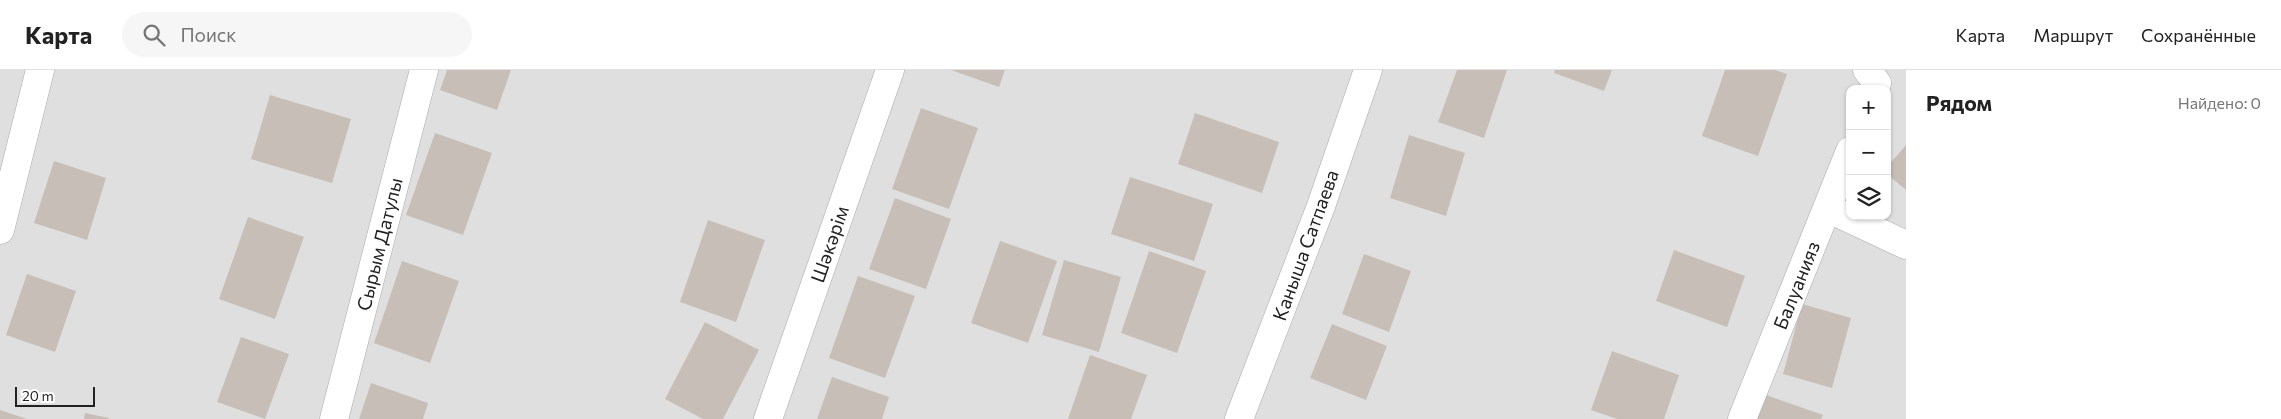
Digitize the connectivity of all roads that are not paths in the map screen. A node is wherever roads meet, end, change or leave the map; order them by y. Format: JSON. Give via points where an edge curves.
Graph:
{"nodes":[{"id":1,"x":40,"y":70,"type":"edge"},
{"id":2,"x":424,"y":70,"type":"edge"},
{"id":3,"x":890,"y":70,"type":"edge"},
{"id":4,"x":1368,"y":70,"type":"edge"},
{"id":5,"x":1846,"y":161,"type":"edge"},
{"id":6,"x":1827,"y":208,"type":"junction"},
{"id":7,"x":0,"y":230,"type":"edge"},
{"id":8,"x":1906,"y":245,"type":"edge"},
{"id":9,"x":334,"y":419,"type":"edge"},
{"id":10,"x":768,"y":419,"type":"edge"},
{"id":11,"x":1240,"y":419,"type":"edge"},
{"id":12,"x":1742,"y":419,"type":"edge"}],
"edges":[{"from":1,"to":7,"type":"street"},
{"from":2,"to":9,"type":"street","name":"Сырым Датулы"},
{"from":3,"to":10,"type":"street","name":"Шәкәрім"},
{"from":4,"to":11,"type":"street","name":"Каныша Сатпаева","via":[[1321,206]]},
{"from":5,"to":6,"type":"street","name":"Балуанияз"},
{"from":6,"to":8,"type":"street"},
{"from":6,"to":12,"type":"street","name":"Балуанияз"}]}
